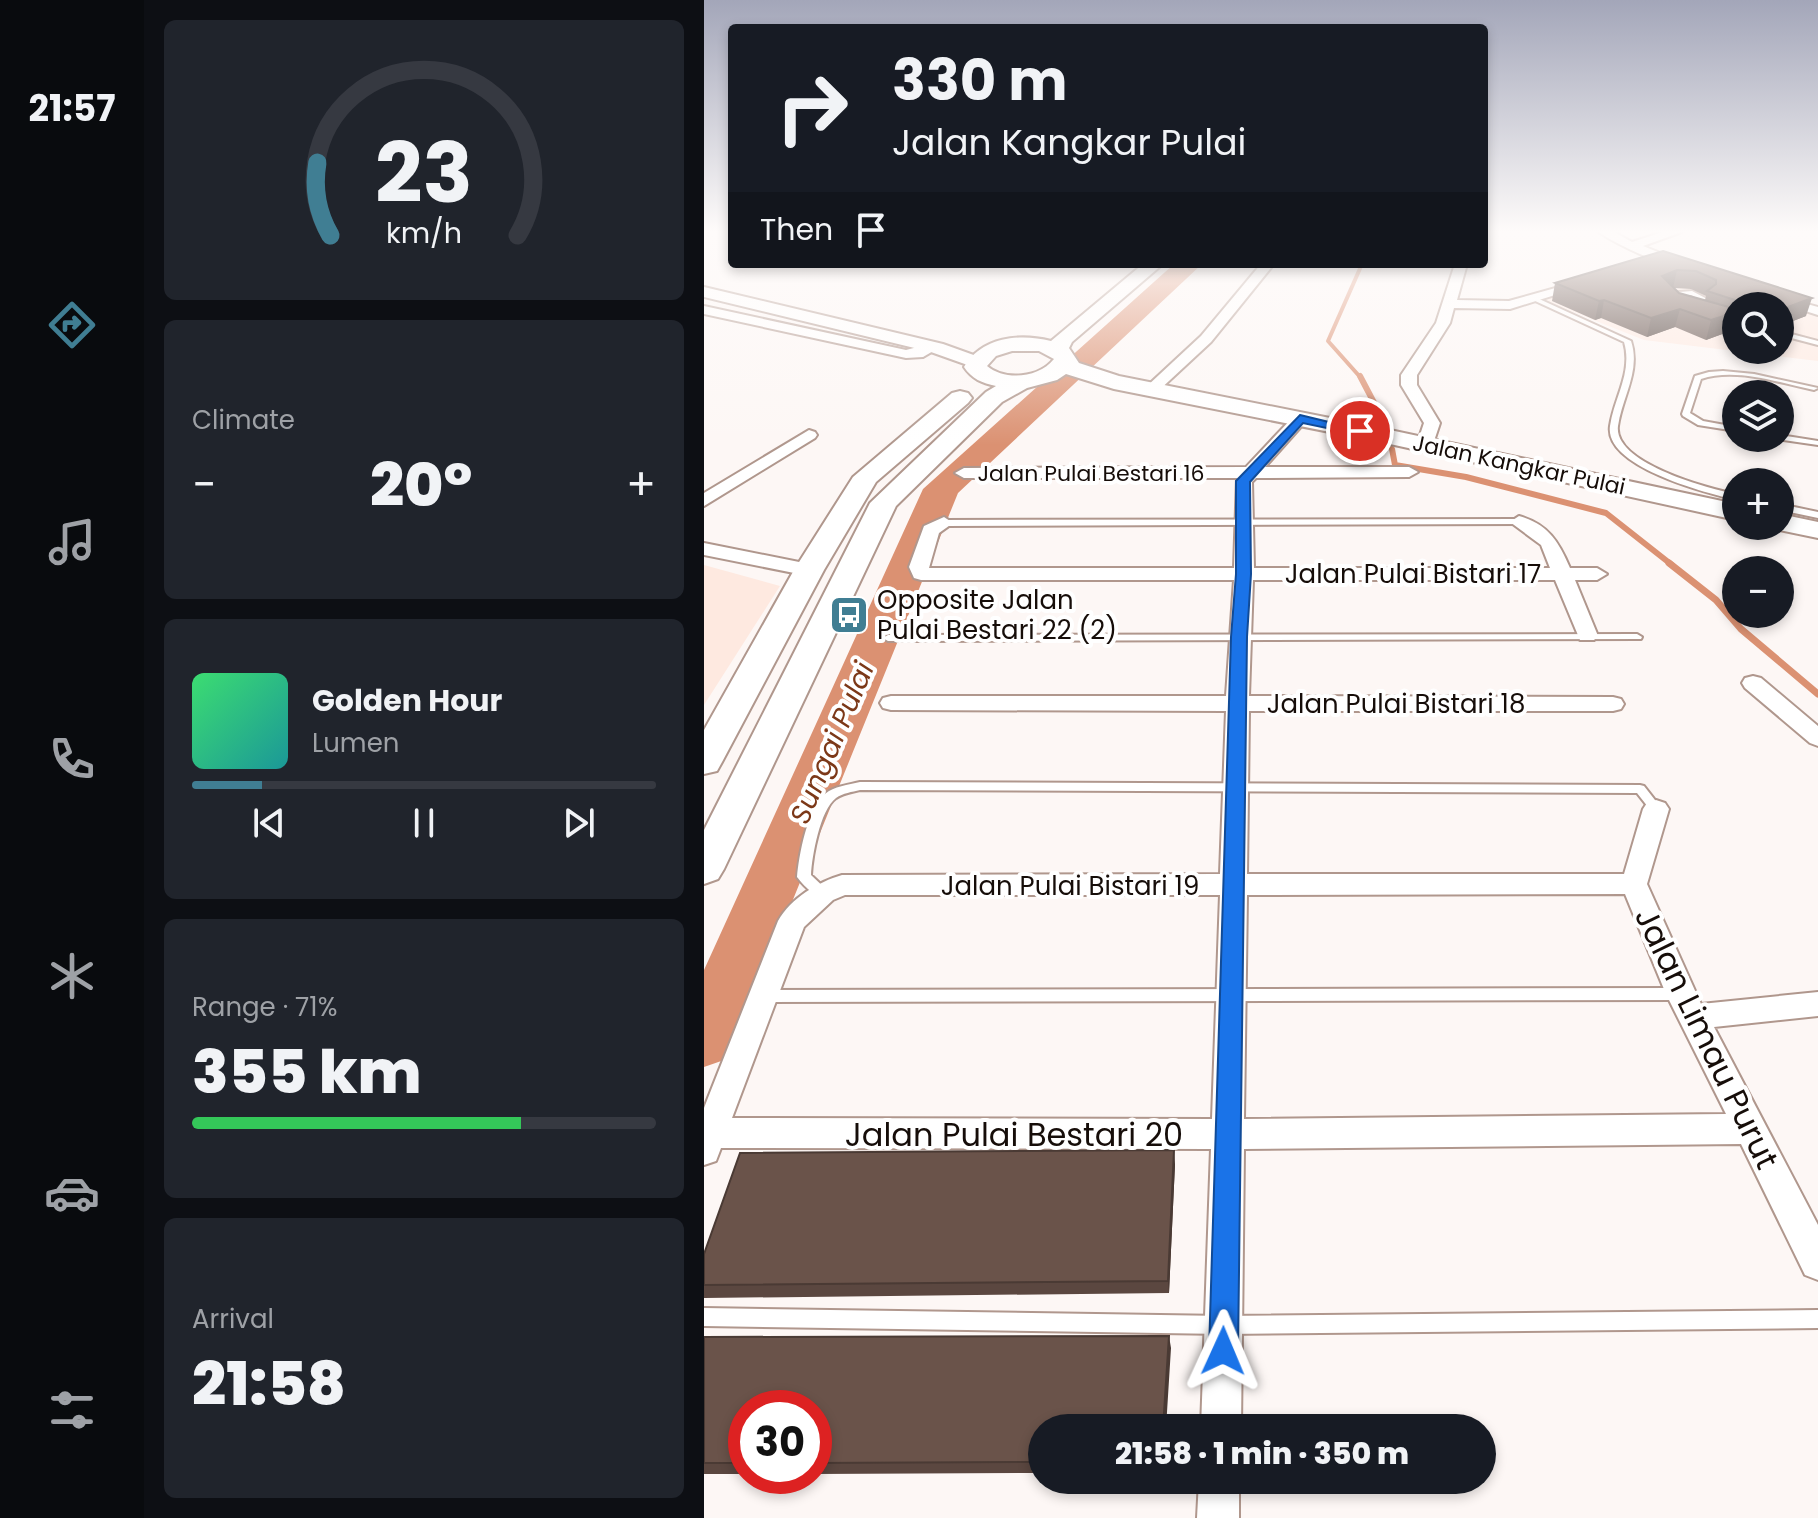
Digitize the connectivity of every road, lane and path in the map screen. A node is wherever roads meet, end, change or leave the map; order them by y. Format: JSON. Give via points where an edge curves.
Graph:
{"nodes":[{"id":1,"x":748,"y":303,"type":"edge"},
{"id":2,"x":1075,"y":303,"type":"edge"},
{"id":3,"x":1107,"y":303,"type":"edge"},
{"id":4,"x":1236,"y":303,"type":"edge"},
{"id":5,"x":1519,"y":303,"type":"edge"},
{"id":6,"x":1543,"y":303,"type":"edge"},
{"id":7,"x":1669,"y":303,"type":"edge"},
{"id":8,"x":1704,"y":303,"type":"edge"},
{"id":9,"x":1794,"y":303,"type":"edge"},
{"id":10,"x":1450,"y":304,"type":"joint"},
{"id":11,"x":1678,"y":306,"type":"edge"},
{"id":12,"x":704,"y":310,"type":"edge"},
{"id":13,"x":1818,"y":311,"type":"edge"},
{"id":14,"x":1698,"y":313,"type":"edge"},
{"id":15,"x":821,"y":321,"type":"junction"},
{"id":16,"x":803,"y":331,"type":"junction"},
{"id":17,"x":1794,"y":337,"type":"edge"},
{"id":18,"x":1818,"y":343,"type":"edge"},
{"id":19,"x":1008,"y":347,"type":"junction"},
{"id":20,"x":935,"y":348,"type":"junction"},
{"id":21,"x":980,"y":369,"type":"junction"},
{"id":22,"x":1058,"y":371,"type":"junction"},
{"id":23,"x":1766,"y":380,"type":"edge"},
{"id":24,"x":1794,"y":385,"type":"edge"},
{"id":25,"x":1814,"y":388,"type":"dead end"},
{"id":26,"x":1151,"y":390,"type":"junction"},
{"id":27,"x":1300,"y":419,"type":"junction"},
{"id":28,"x":1722,"y":427,"type":"edge"},
{"id":29,"x":809,"y":435,"type":"dead end"},
{"id":30,"x":1794,"y":439,"type":"edge"},
{"id":31,"x":1818,"y":443,"type":"edge"},
{"id":32,"x":1425,"y":444,"type":"junction"},
{"id":33,"x":1409,"y":472,"type":"dead end"},
{"id":34,"x":964,"y":473,"type":"dead end"},
{"id":35,"x":1250,"y":473,"type":"junction"},
{"id":36,"x":1722,"y":494,"type":"edge"},
{"id":37,"x":704,"y":501,"type":"edge"},
{"id":38,"x":1722,"y":509,"type":"edge"},
{"id":39,"x":1794,"y":510,"type":"edge"},
{"id":40,"x":1818,"y":515,"type":"edge"},
{"id":41,"x":1519,"y":522,"type":"joint"},
{"id":42,"x":944,"y":523,"type":"joint"},
{"id":43,"x":1242,"y":523,"type":"junction"},
{"id":44,"x":1794,"y":525,"type":"edge"},
{"id":45,"x":1818,"y":530,"type":"edge"},
{"id":46,"x":704,"y":549,"type":"edge"},
{"id":47,"x":809,"y":570,"type":"junction"},
{"id":48,"x":1564,"y":573,"type":"junction"},
{"id":49,"x":1244,"y":574,"type":"junction"},
{"id":50,"x":1597,"y":574,"type":"dead end"},
{"id":51,"x":1587,"y":636,"type":"junction"},
{"id":52,"x":1239,"y":637,"type":"junction"},
{"id":53,"x":1637,"y":637,"type":"dead end"},
{"id":54,"x":888,"y":638,"type":"dead end"},
{"id":55,"x":1753,"y":683,"type":"dead end"},
{"id":56,"x":891,"y":703,"type":"dead end"},
{"id":57,"x":1613,"y":704,"type":"dead end"},
{"id":58,"x":1238,"y":705,"type":"junction"},
{"id":59,"x":1818,"y":738,"type":"edge"},
{"id":60,"x":704,"y":762,"type":"edge"},
{"id":61,"x":1236,"y":787,"type":"junction"},
{"id":62,"x":1656,"y":809,"type":"joint"},
{"id":63,"x":704,"y":869,"type":"edge"},
{"id":64,"x":1634,"y":884,"type":"junction"},
{"id":65,"x":1233,"y":886,"type":"junction"},
{"id":66,"x":833,"y":889,"type":"junction"},
{"id":67,"x":764,"y":996,"type":"junction"},
{"id":68,"x":1231,"y":997,"type":"junction"},
{"id":69,"x":1818,"y":1004,"type":"edge"},
{"id":70,"x":1687,"y":1006,"type":"junction"},
{"id":71,"x":1749,"y":1129,"type":"junction"},
{"id":72,"x":1228,"y":1134,"type":"junction"},
{"id":73,"x":707,"y":1142,"type":"edge"},
{"id":74,"x":1818,"y":1262,"type":"edge"},
{"id":75,"x":704,"y":1317,"type":"edge"},
{"id":76,"x":1818,"y":1319,"type":"edge"},
{"id":77,"x":1224,"y":1325,"type":"junction"},
{"id":78,"x":1221,"y":1414,"type":"edge"},
{"id":79,"x":1219,"y":1494,"type":"edge"},
{"id":80,"x":1218,"y":1518,"type":"edge"}],
"edges":[{"from":1,"to":15,"type":"street"},
{"from":2,"to":19,"type":"main road","via":[[1037,335]]},
{"from":3,"to":22,"type":"main road","via":[[1063,339]]},
{"from":4,"to":26,"type":"street"},
{"from":5,"to":10,"type":"street"},
{"from":6,"to":36,"type":"lane","via":[[1627,341],[1633,351],[1613,430],[1622,447],[1675,482]]},
{"from":7,"to":11,"type":"lane"},
{"from":8,"to":14,"type":"lane","via":[[1688,309]]},
{"from":9,"to":13,"type":"street"},
{"from":10,"to":32,"type":"street","via":[[1409,375],[1409,385],[1432,423]]},
{"from":12,"to":16,"type":"street"},
{"from":15,"to":16,"type":"street"},
{"from":15,"to":20,"type":"street"},
{"from":16,"to":20,"type":"street","via":[[906,354]]},
{"from":17,"to":18,"type":"lane"},
{"from":19,"to":20,"type":"street"},
{"from":19,"to":21,"type":"main road"},
{"from":19,"to":22,"type":"main road","via":[[1041,346]]},
{"from":20,"to":21,"type":"street"},
{"from":21,"to":22,"type":"main road"},
{"from":21,"to":47,"type":"main road","via":[[866,477]]},
{"from":22,"to":26,"type":"main road","name":"Jalan Kangkar Pulai"},
{"from":22,"to":63,"type":"main road","via":[[994,397],[884,503]]},
{"from":23,"to":28,"type":"lane","via":[[1730,374],[1698,378],[1686,414]]},
{"from":24,"to":25,"type":"lane"},
{"from":26,"to":27,"type":"main road","name":"Jalan Kangkar Pulai"},
{"from":27,"to":32,"type":"main road","name":"Jalan Kangkar Pulai"},
{"from":27,"to":35,"type":"street"},
{"from":29,"to":37,"type":"street"},
{"from":30,"to":31,"type":"lane"},
{"from":32,"to":38,"type":"main road","name":"Jalan Kangkar Pulai"},
{"from":33,"to":35,"type":"street","name":"Jalan Pulai Bestari 16"},
{"from":34,"to":35,"type":"street","name":"Jalan Pulai Bestari 16"},
{"from":35,"to":43,"type":"street","via":[[1243,481]]},
{"from":39,"to":40,"type":"lane"},
{"from":41,"to":43,"type":"lane"},
{"from":41,"to":48,"type":"street","via":[[1550,543]]},
{"from":42,"to":43,"type":"lane"},
{"from":42,"to":49,"type":"street","name":"Jalan Pulai Bistari 17","via":[[931,530],[921,574]]},
{"from":43,"to":49,"type":"street"},
{"from":44,"to":45,"type":"main road"},
{"from":46,"to":47,"type":"street"},
{"from":47,"to":60,"type":"main road"},
{"from":48,"to":49,"type":"street","name":"Jalan Pulai Bistari 17"},
{"from":48,"to":50,"type":"street","name":"Jalan Pulai Bistari 17"},
{"from":48,"to":51,"type":"street"},
{"from":49,"to":52,"type":"street"},
{"from":51,"to":52,"type":"lane"},
{"from":51,"to":53,"type":"lane"},
{"from":52,"to":54,"type":"lane"},
{"from":52,"to":58,"type":"street"},
{"from":55,"to":59,"type":"street"},
{"from":56,"to":58,"type":"street","name":"Jalan Pulai Bistari 18"},
{"from":57,"to":58,"type":"street","name":"Jalan Pulai Bistari 18"},
{"from":58,"to":61,"type":"street"},
{"from":61,"to":62,"type":"lane","via":[[1640,789]]},
{"from":61,"to":65,"type":"street"},
{"from":61,"to":66,"type":"lane","via":[[860,786],[839,791],[826,798],[804,861],[804,877]]},
{"from":62,"to":64,"type":"street","name":"Jalan Limau Purut"},
{"from":64,"to":65,"type":"street","name":"Jalan Pulai Bistari 19"},
{"from":64,"to":70,"type":"street","name":"Jalan Limau Purut"},
{"from":65,"to":66,"type":"street","name":"Jalan Pulai Bistari 19"},
{"from":65,"to":68,"type":"street"},
{"from":66,"to":67,"type":"street","via":[[792,921]]},
{"from":67,"to":68,"type":"lane"},
{"from":67,"to":73,"type":"street"},
{"from":68,"to":70,"type":"lane"},
{"from":68,"to":72,"type":"street"},
{"from":69,"to":70,"type":"street"},
{"from":70,"to":71,"type":"street","name":"Jalan Limau Purut"},
{"from":71,"to":72,"type":"street","name":"Jalan Pulai Bestari 20"},
{"from":71,"to":74,"type":"street","name":"Jalan Limau Purut"},
{"from":72,"to":73,"type":"street","name":"Jalan Pulai Bestari 20"},
{"from":72,"to":77,"type":"street"},
{"from":75,"to":77,"type":"lane"},
{"from":76,"to":77,"type":"lane"},
{"from":77,"to":78,"type":"street"},
{"from":79,"to":80,"type":"street"}]}
